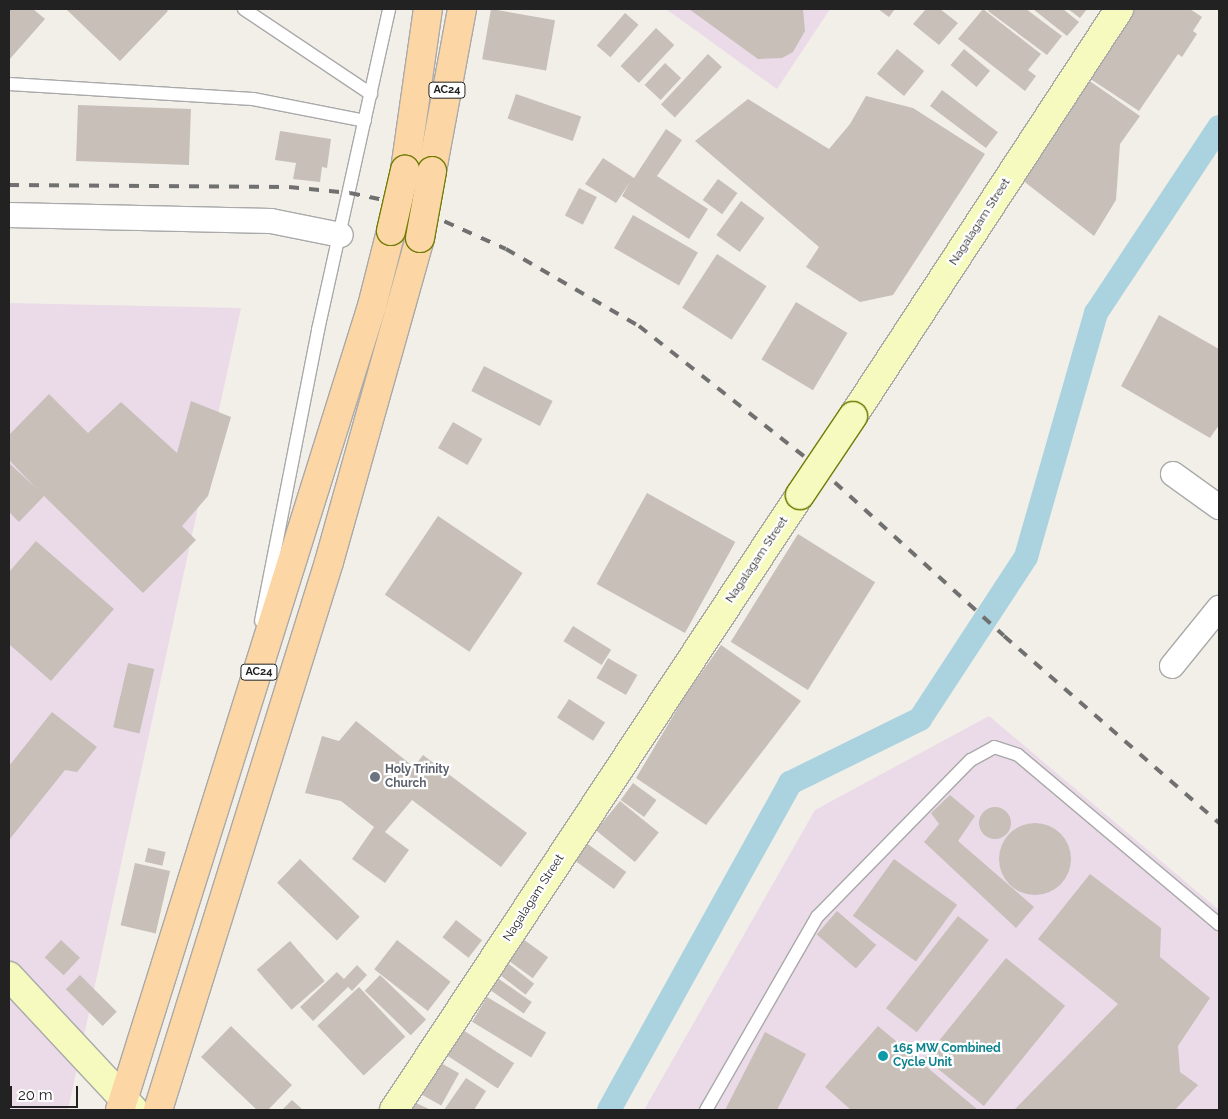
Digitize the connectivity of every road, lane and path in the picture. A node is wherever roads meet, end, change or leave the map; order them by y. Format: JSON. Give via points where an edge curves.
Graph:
{"nodes":[{"id":1,"x":244,"y":9,"type":"edge"},
{"id":2,"x":389,"y":9,"type":"edge"},
{"id":3,"x":428,"y":9,"type":"edge"},
{"id":4,"x":462,"y":9,"type":"edge"},
{"id":5,"x":1119,"y":9,"type":"edge"},
{"id":6,"x":9,"y":84,"type":"edge"},
{"id":7,"x":371,"y":94,"type":"junction"},
{"id":8,"x":366,"y":121,"type":"junction"},
{"id":9,"x":9,"y":215,"type":"edge"},
{"id":10,"x":341,"y":235,"type":"junction"},
{"id":11,"x":1173,"y":474,"type":"dead end"},
{"id":12,"x":1219,"y":507,"type":"edge"},
{"id":13,"x":1219,"y":608,"type":"edge"},
{"id":14,"x":1172,"y":666,"type":"dead end"},
{"id":15,"x":247,"y":710,"type":"junction"},
{"id":16,"x":219,"y":800,"type":"junction"},
{"id":17,"x":252,"y":809,"type":"junction"},
{"id":18,"x":1219,"y":924,"type":"edge"},
{"id":19,"x":9,"y":976,"type":"edge"},
{"id":20,"x":126,"y":1105,"type":"edge"},
{"id":21,"x":158,"y":1110,"type":"edge"},
{"id":22,"x":394,"y":1110,"type":"edge"},
{"id":23,"x":706,"y":1110,"type":"edge"}],
"edges":[{"from":1,"to":7,"type":"lane"},
{"from":2,"to":7,"type":"lane"},
{"from":3,"to":15,"type":"main road","number":"AC24","bridge":true,"via":[[405,170],[372,306]]},
{"from":4,"to":17,"type":"main road","number":"AC24","bridge":true,"via":[[420,238],[329,562]]},
{"from":5,"to":22,"type":"street","name":"Nagalagam Street","bridge":true},
{"from":6,"to":8,"type":"lane","via":[[253,99]]},
{"from":7,"to":8,"type":"lane"},
{"from":8,"to":10,"type":"lane"},
{"from":9,"to":10,"type":"street","via":[[271,221]]},
{"from":10,"to":15,"type":"lane","via":[[283,499]]},
{"from":11,"to":12,"type":"street"},
{"from":13,"to":14,"type":"street"},
{"from":15,"to":16,"type":"main road","number":"AC24"},
{"from":16,"to":17,"type":"main road"},
{"from":16,"to":20,"type":"main road","number":"AC24"},
{"from":17,"to":21,"type":"main road","number":"AC24"},
{"from":18,"to":23,"type":"lane","via":[[1018,755],[994,747],[970,760],[817,917]]},
{"from":19,"to":20,"type":"street"}]}
